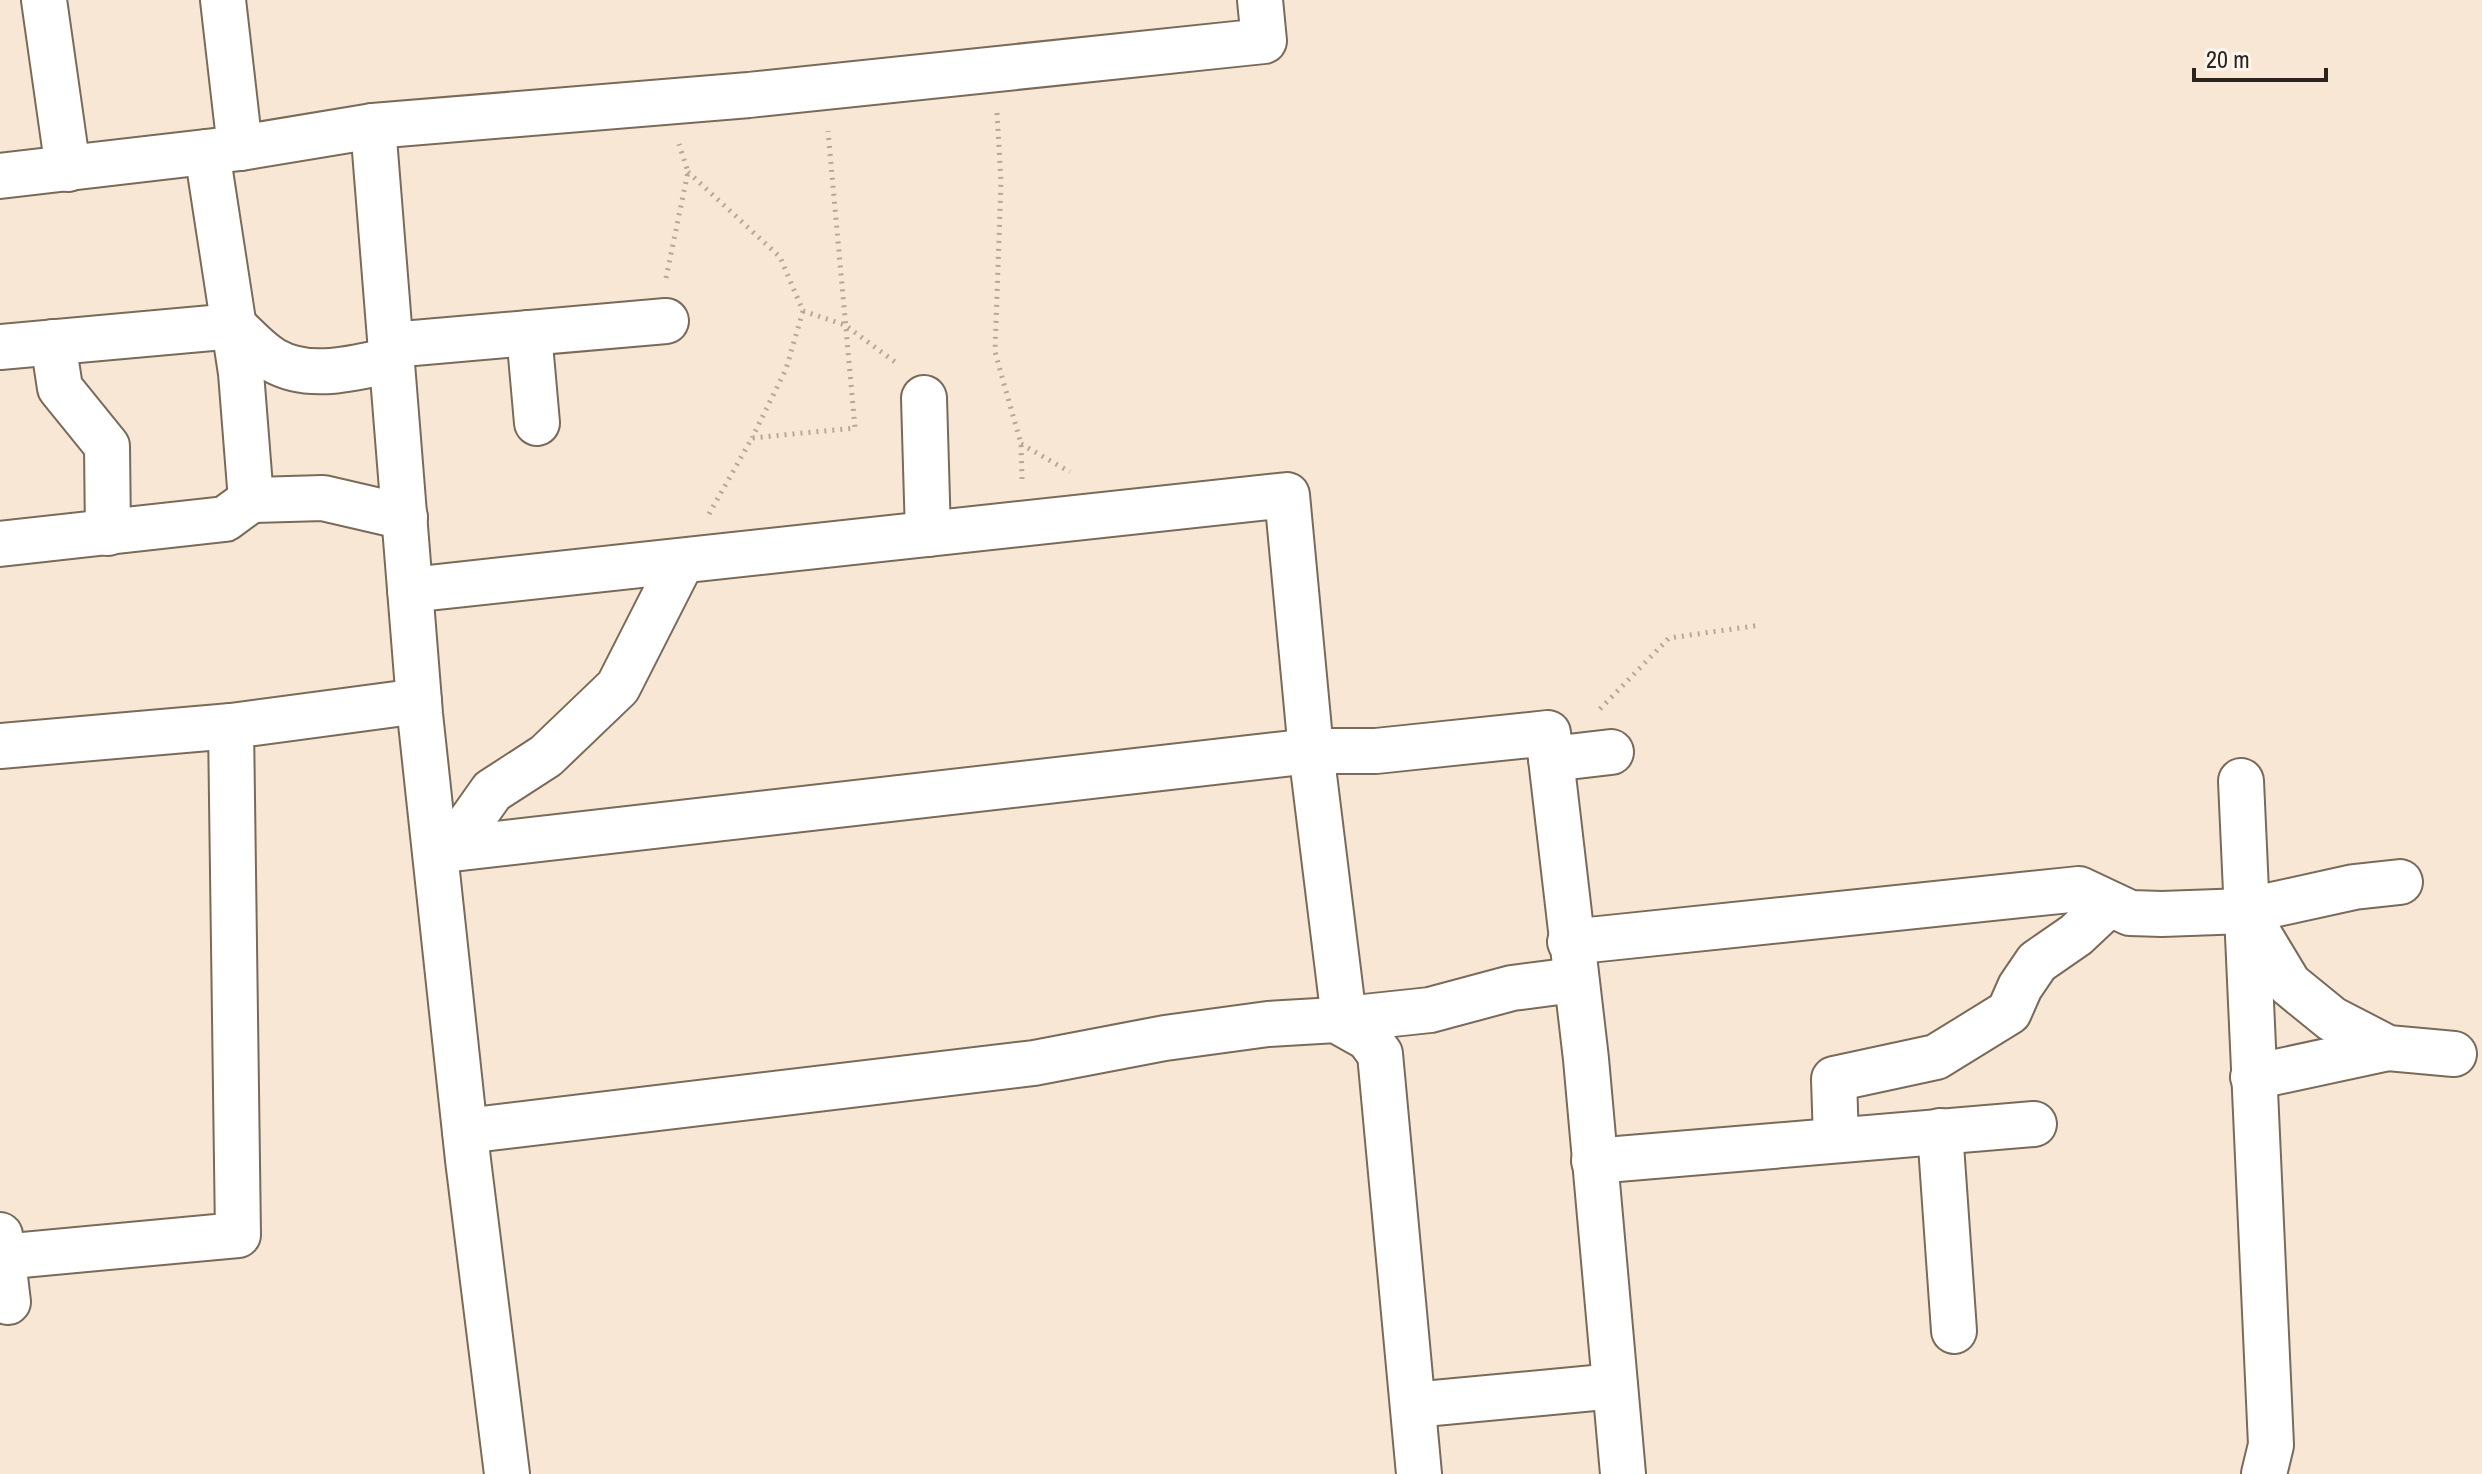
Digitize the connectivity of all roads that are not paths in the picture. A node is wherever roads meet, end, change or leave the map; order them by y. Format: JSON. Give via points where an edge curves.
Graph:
{"nodes":[{"id":1,"x":44,"y":0,"type":"edge"},
{"id":2,"x":223,"y":0,"type":"edge"},
{"id":3,"x":1260,"y":0,"type":"edge"},
{"id":4,"x":373,"y":126,"type":"junction"},
{"id":5,"x":224,"y":150,"type":"junction"},
{"id":6,"x":68,"y":169,"type":"junction"},
{"id":7,"x":0,"y":176,"type":"edge"},
{"id":8,"x":666,"y":321,"type":"road end"},
{"id":9,"x":234,"y":326,"type":"junction"},
{"id":10,"x":529,"y":333,"type":"junction"},
{"id":11,"x":53,"y":342,"type":"junction"},
{"id":12,"x":0,"y":347,"type":"edge"},
{"id":13,"x":391,"y":353,"type":"junction"},
{"id":14,"x":924,"y":398,"type":"road end"},
{"id":15,"x":537,"y":423,"type":"dead end"},
{"id":16,"x":251,"y":500,"type":"junction"},
{"id":17,"x":405,"y":517,"type":"junction"},
{"id":18,"x":108,"y":533,"type":"junction"},
{"id":19,"x":928,"y":534,"type":"junction"},
{"id":20,"x":0,"y":544,"type":"edge"},
{"id":21,"x":682,"y":561,"type":"junction"},
{"id":22,"x":410,"y":590,"type":"junction"},
{"id":23,"x":419,"y":701,"type":"junction"},
{"id":24,"x":231,"y":726,"type":"junction"},
{"id":25,"x":0,"y":746,"type":"edge"},
{"id":26,"x":1550,"y":750,"type":"junction"},
{"id":27,"x":1311,"y":751,"type":"junction"},
{"id":28,"x":1611,"y":752,"type":"dead end"},
{"id":29,"x":2241,"y":781,"type":"dead end"},
{"id":30,"x":443,"y":850,"type":"junction"},
{"id":31,"x":2400,"y":882,"type":"dead end"},
{"id":32,"x":2109,"y":904,"type":"junction"},
{"id":33,"x":2245,"y":911,"type":"junction"},
{"id":34,"x":1572,"y":961,"type":"junction"},
{"id":35,"x":1340,"y":1020,"type":"junction"},
{"id":36,"x":2388,"y":1048,"type":"junction"},
{"id":37,"x":2454,"y":1054,"type":"dead end"},
{"id":38,"x":2253,"y":1077,"type":"junction"},
{"id":39,"x":2034,"y":1124,"type":"dead end"},
{"id":40,"x":465,"y":1131,"type":"junction"},
{"id":41,"x":1940,"y":1131,"type":"junction"},
{"id":42,"x":1836,"y":1140,"type":"junction"},
{"id":43,"x":1594,"y":1161,"type":"junction"},
{"id":44,"x":1,"y":1250,"type":"edge"},
{"id":45,"x":8,"y":1302,"type":"dead end"},
{"id":46,"x":1954,"y":1331,"type":"dead end"},
{"id":47,"x":1615,"y":1386,"type":"junction"},
{"id":48,"x":1413,"y":1405,"type":"junction"},
{"id":49,"x":507,"y":1474,"type":"edge"},
{"id":50,"x":1419,"y":1474,"type":"edge"},
{"id":51,"x":1623,"y":1474,"type":"edge"},
{"id":52,"x":2264,"y":1474,"type":"edge"}],
"edges":[{"from":1,"to":6,"type":"street"},
{"from":2,"to":5,"type":"street"},
{"from":3,"to":4,"type":"street","via":[[1264,41]]},
{"from":4,"to":5,"type":"street"},
{"from":4,"to":13,"type":"street"},
{"from":5,"to":6,"type":"street"},
{"from":5,"to":9,"type":"street"},
{"from":6,"to":7,"type":"street"},
{"from":8,"to":10,"type":"street"},
{"from":9,"to":11,"type":"street"},
{"from":9,"to":13,"type":"street","via":[[273,360],[311,371],[345,370]]},
{"from":9,"to":16,"type":"street"},
{"from":10,"to":13,"type":"street"},
{"from":10,"to":15,"type":"street"},
{"from":11,"to":12,"type":"street"},
{"from":11,"to":18,"type":"street","via":[[60,388],[107,446]]},
{"from":13,"to":17,"type":"street"},
{"from":14,"to":19,"type":"street"},
{"from":16,"to":17,"type":"street","via":[[323,498]]},
{"from":16,"to":18,"type":"street","via":[[225,519]]},
{"from":17,"to":22,"type":"street"},
{"from":18,"to":20,"type":"street"},
{"from":19,"to":21,"type":"street"},
{"from":19,"to":27,"type":"street","via":[[1287,495]]},
{"from":21,"to":22,"type":"street"},
{"from":21,"to":30,"type":"street","via":[[618,687],[546,756],[492,791]]},
{"from":22,"to":23,"type":"street"},
{"from":23,"to":24,"type":"street"},
{"from":23,"to":30,"type":"street"},
{"from":24,"to":25,"type":"street"},
{"from":24,"to":44,"type":"street","via":[[238,1235]]},
{"from":26,"to":27,"type":"street","via":[[1548,733],[1376,751]]},
{"from":26,"to":28,"type":"street"},
{"from":26,"to":34,"type":"street"},
{"from":27,"to":30,"type":"street"},
{"from":27,"to":35,"type":"street"},
{"from":29,"to":33,"type":"street"},
{"from":30,"to":40,"type":"street"},
{"from":31,"to":33,"type":"street"},
{"from":32,"to":33,"type":"street","via":[[2130,913]]},
{"from":32,"to":34,"type":"street","via":[[2079,889]]},
{"from":32,"to":42,"type":"street","via":[[2037,962],[2009,1012],[1936,1057],[1834,1079]]},
{"from":33,"to":36,"type":"street","via":[[2289,984],[2332,1019]]},
{"from":33,"to":38,"type":"street"},
{"from":34,"to":35,"type":"street","via":[[1512,988],[1430,1010]]},
{"from":34,"to":43,"type":"street"},
{"from":35,"to":40,"type":"street","via":[[1165,1038],[1034,1063]]},
{"from":35,"to":48,"type":"street","via":[[1368,1038],[1380,1054]]},
{"from":36,"to":37,"type":"street"},
{"from":36,"to":38,"type":"street"},
{"from":38,"to":52,"type":"street","via":[[2271,1445]]},
{"from":39,"to":41,"type":"street"},
{"from":40,"to":49,"type":"street"},
{"from":41,"to":42,"type":"street"},
{"from":41,"to":46,"type":"street"},
{"from":42,"to":43,"type":"street"},
{"from":43,"to":47,"type":"street"},
{"from":44,"to":45,"type":"street"},
{"from":47,"to":48,"type":"street"},
{"from":47,"to":51,"type":"street"},
{"from":48,"to":50,"type":"street"}]}
